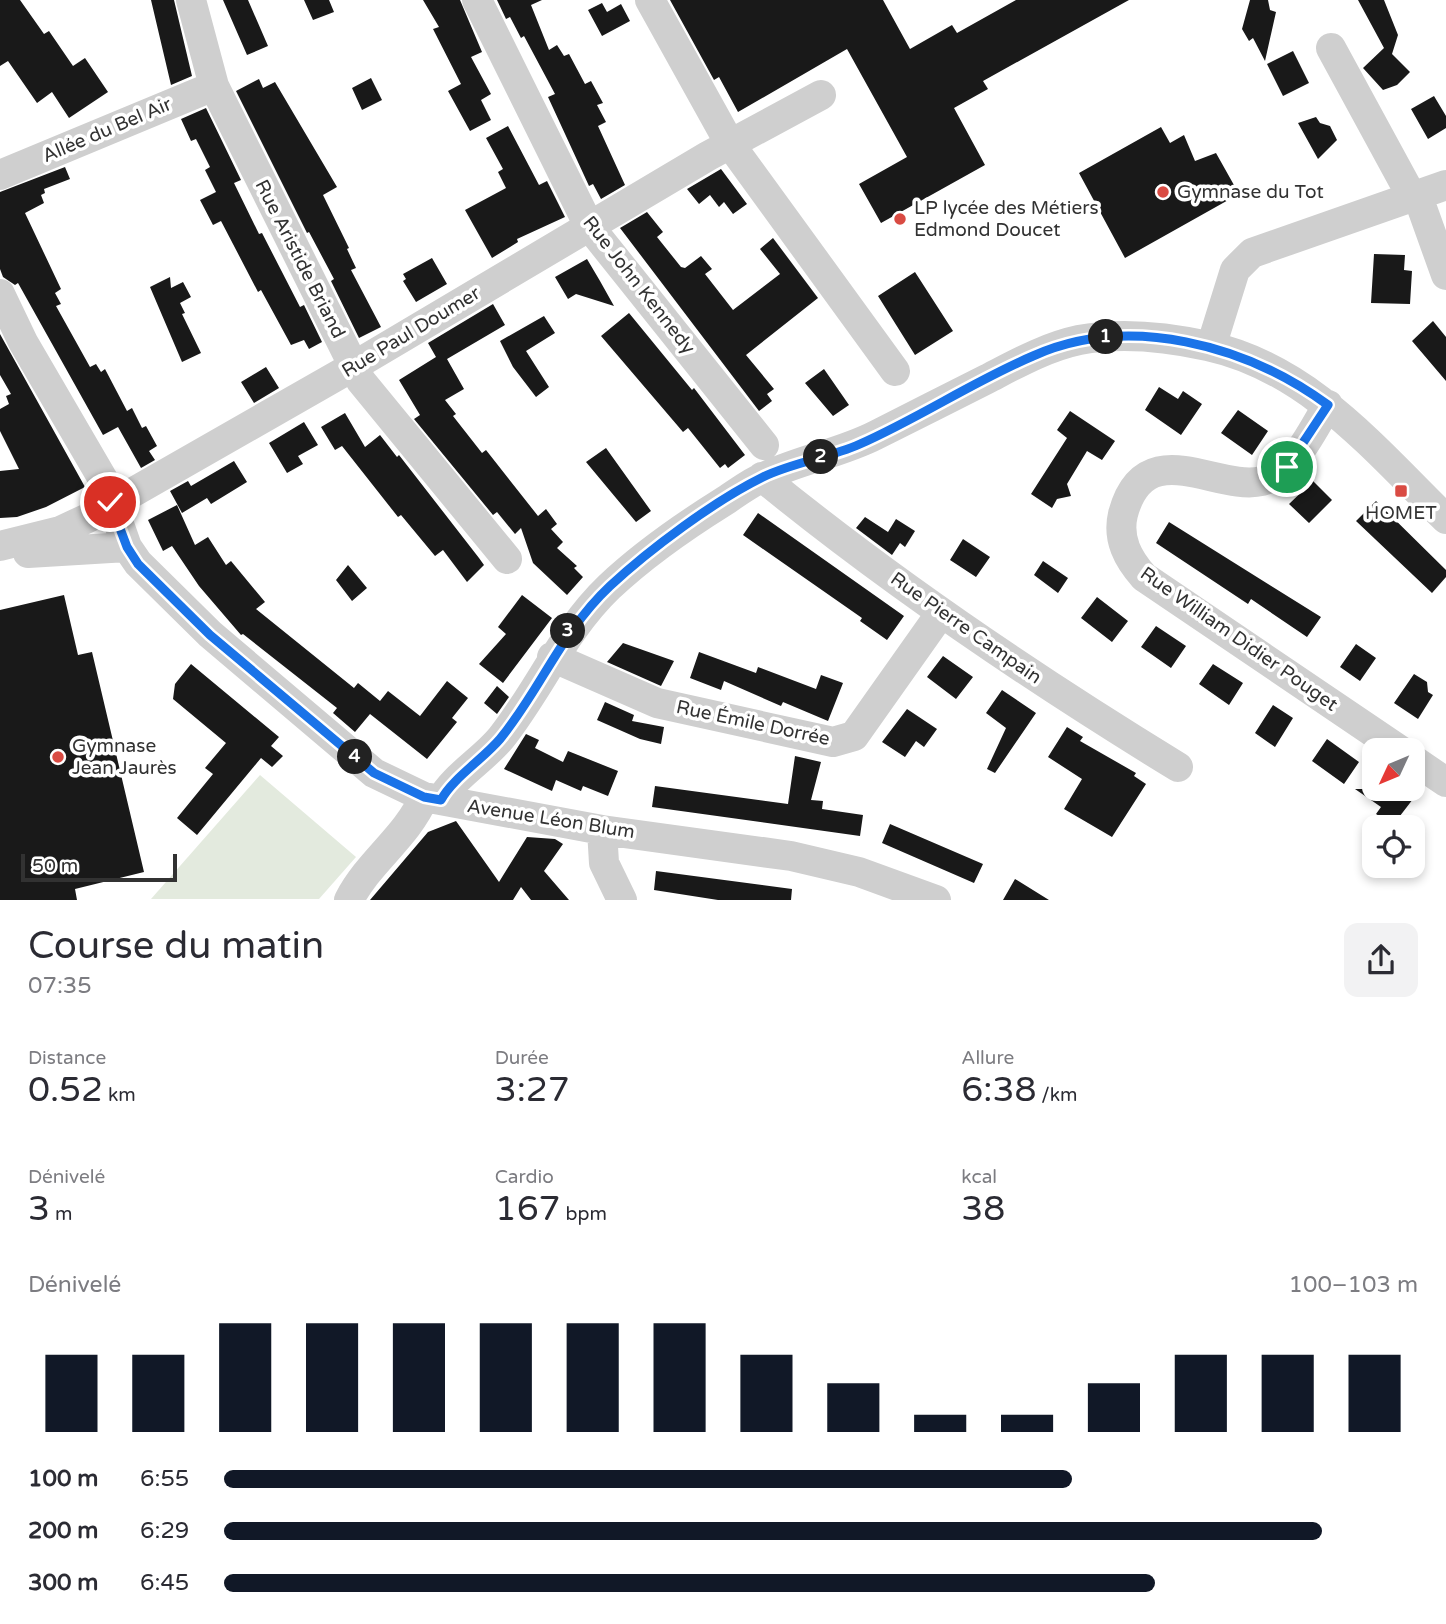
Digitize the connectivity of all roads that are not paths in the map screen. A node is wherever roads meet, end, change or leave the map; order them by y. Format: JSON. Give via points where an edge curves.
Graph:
{"nodes":[{"id":1,"x":191,"y":0,"type":"edge"},
{"id":2,"x":477,"y":0,"type":"edge"},
{"id":3,"x":650,"y":0,"type":"edge"},
{"id":4,"x":1331,"y":48,"type":"dead end"},
{"id":5,"x":214,"y":86,"type":"junction"},
{"id":6,"x":821,"y":95,"type":"dead end"},
{"id":7,"x":719,"y":150,"type":"junction"},
{"id":8,"x":0,"y":175,"type":"edge"},
{"id":9,"x":1446,"y":184,"type":"edge"},
{"id":10,"x":1414,"y":195,"type":"junction"},
{"id":11,"x":589,"y":226,"type":"junction"},
{"id":12,"x":1446,"y":275,"type":"edge"},
{"id":13,"x":0,"y":295,"type":"edge"},
{"id":14,"x":1211,"y":347,"type":"junction"},
{"id":15,"x":354,"y":366,"type":"junction"},
{"id":16,"x":895,"y":371,"type":"dead end"},
{"id":17,"x":1328,"y":405,"type":"junction"},
{"id":18,"x":764,"y":445,"type":"dead end"},
{"id":19,"x":762,"y":477,"type":"junction"},
{"id":20,"x":110,"y":502,"type":"junction"},
{"id":21,"x":1446,"y":519,"type":"edge"},
{"id":22,"x":0,"y":546,"type":"edge"},
{"id":23,"x":127,"y":547,"type":"junction"},
{"id":24,"x":0,"y":552,"type":"edge"},
{"id":25,"x":507,"y":559,"type":"dead end"},
{"id":26,"x":941,"y":613,"type":"junction"},
{"id":27,"x":552,"y":657,"type":"junction"},
{"id":28,"x":1382,"y":738,"type":"edge"},
{"id":29,"x":1178,"y":767,"type":"dead end"},
{"id":30,"x":1425,"y":768,"type":"edge"},
{"id":31,"x":1446,"y":782,"type":"edge"},
{"id":32,"x":433,"y":798,"type":"junction"},
{"id":33,"x":603,"y":830,"type":"junction"},
{"id":34,"x":349,"y":900,"type":"edge"},
{"id":35,"x":622,"y":900,"type":"edge"},
{"id":36,"x":936,"y":900,"type":"edge"}],
"edges":[{"from":1,"to":5,"type":"street","name":"Rue Aristide Briand"},
{"from":2,"to":11,"type":"street","name":"Rue John Kennedy"},
{"from":3,"to":7,"type":"street"},
{"from":4,"to":10,"type":"street"},
{"from":5,"to":8,"type":"street","name":"Allée du Bel Air"},
{"from":5,"to":15,"type":"street","name":"Rue Aristide Briand"},
{"from":6,"to":7,"type":"street","name":"Rue Paul Doumer"},
{"from":7,"to":11,"type":"street","name":"Rue Paul Doumer"},
{"from":7,"to":16,"type":"street"},
{"from":9,"to":10,"type":"street"},
{"from":10,"to":12,"type":"street"},
{"from":10,"to":14,"type":"street","via":[[1252,253],[1235,270]]},
{"from":11,"to":15,"type":"street","name":"Rue Paul Doumer"},
{"from":11,"to":18,"type":"street","name":"Rue John Kennedy"},
{"from":13,"to":20,"type":"street","via":[[104,481]]},
{"from":14,"to":17,"type":"street","via":[[1260,364]]},
{"from":14,"to":19,"type":"street","via":[[1119,336],[1077,341],[1034,355],[858,445]]},
{"from":15,"to":20,"type":"street","name":"Rue Paul Doumer"},
{"from":15,"to":25,"type":"street","name":"Rue Aristide Briand","via":[[361,381]]},
{"from":17,"to":21,"type":"street"},
{"from":17,"to":28,"type":"street","name":"Rue William Didier Pouget","via":[[1287,467],[1275,476],[1243,482],[1168,469],[1137,488],[1120,529],[1131,562],[1144,577]]},
{"from":19,"to":26,"type":"street","name":"Rue Pierre Campain"},
{"from":19,"to":27,"type":"street","via":[[636,564],[585,611]]},
{"from":20,"to":22,"type":"street","name":"Rue Paul Doumer","via":[[60,531]]},
{"from":20,"to":23,"type":"street"},
{"from":23,"to":24,"type":"street"},
{"from":23,"to":32,"type":"street","name":"Avenue Léon Blum","via":[[178,605],[374,773]]},
{"from":26,"to":27,"type":"street","name":"Rue Émile Dorrée","via":[[854,736],[833,742],[657,703]]},
{"from":26,"to":29,"type":"street","name":"Rue Pierre Campain"},
{"from":27,"to":32,"type":"street","via":[[501,738],[467,774]]},
{"from":30,"to":31,"type":"street"},
{"from":32,"to":33,"type":"street","name":"Avenue Léon Blum"},
{"from":32,"to":34,"type":"street","via":[[362,878]]},
{"from":33,"to":35,"type":"street","via":[[604,863]]},
{"from":33,"to":36,"type":"street","name":"Avenue Léon Blum","via":[[791,856],[859,872]]}]}
